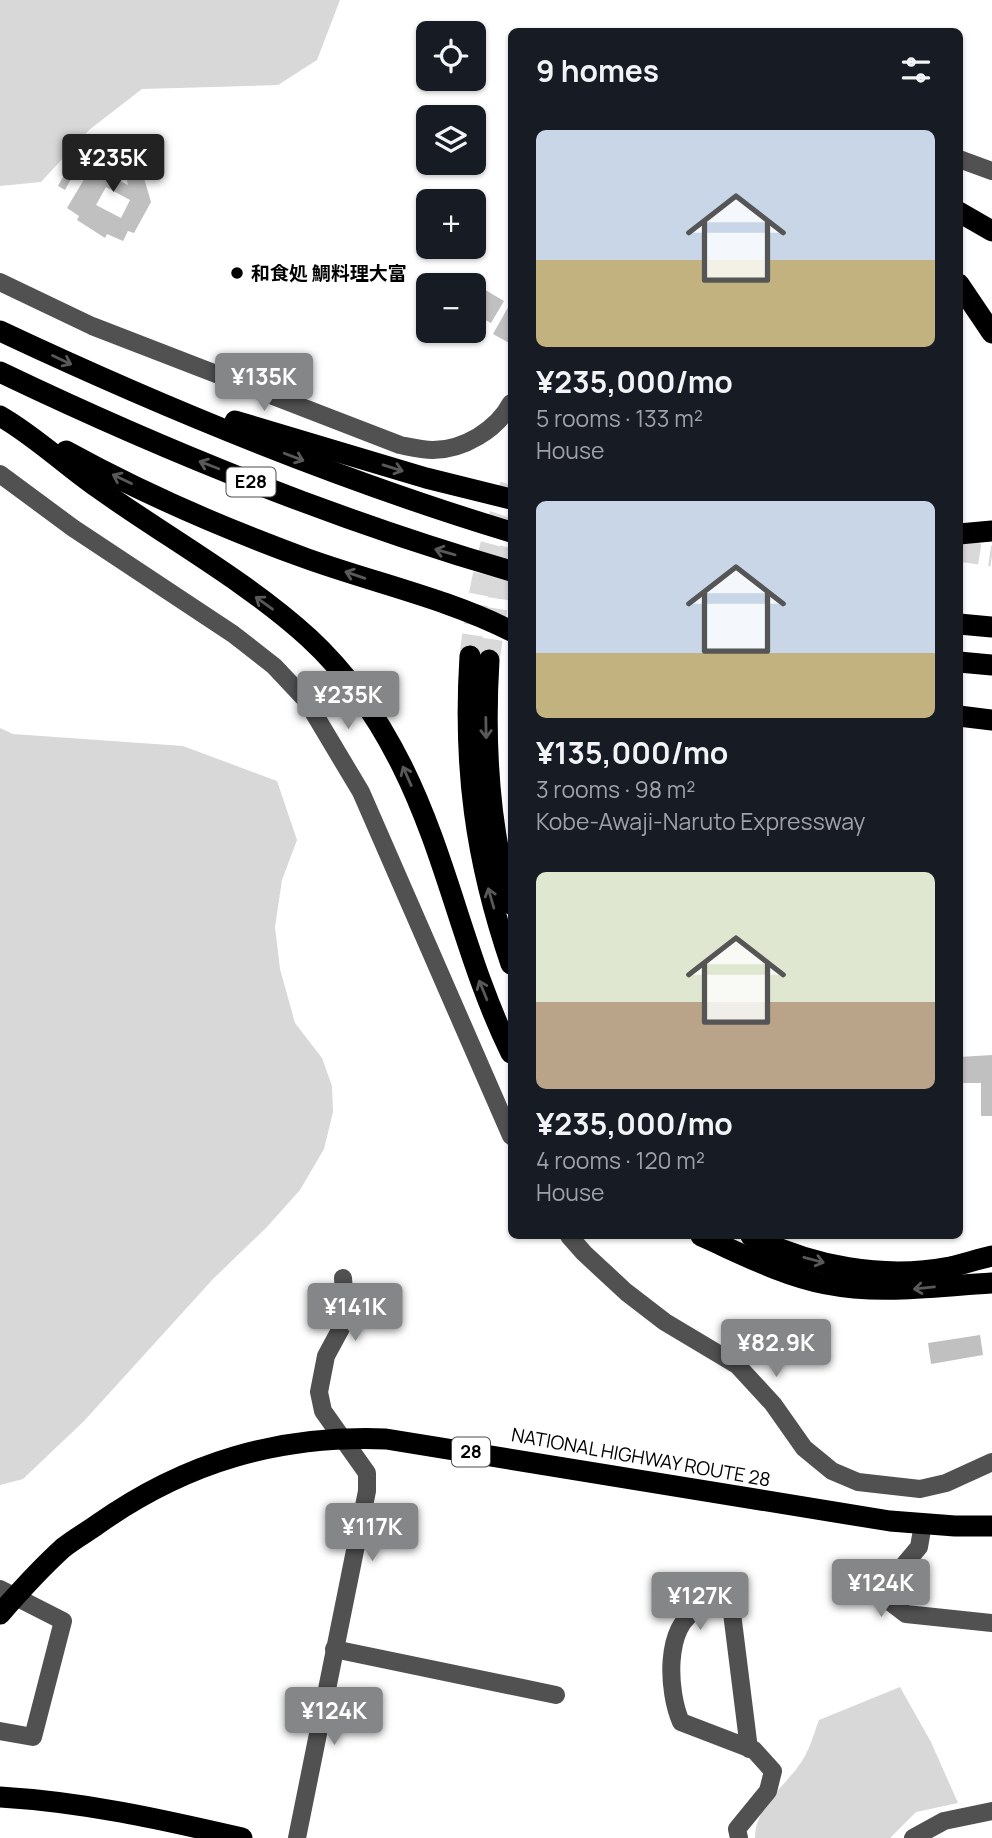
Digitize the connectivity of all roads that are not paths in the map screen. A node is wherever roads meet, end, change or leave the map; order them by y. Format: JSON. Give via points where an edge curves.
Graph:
{"nodes":[{"id":1,"x":963,"y":160,"type":"edge"},
{"id":2,"x":992,"y":171,"type":"edge"},
{"id":3,"x":963,"y":214,"type":"edge"},
{"id":4,"x":992,"y":231,"type":"edge"},
{"id":5,"x":0,"y":282,"type":"edge"},
{"id":6,"x":963,"y":290,"type":"edge"},
{"id":7,"x":0,"y":331,"type":"edge"},
{"id":8,"x":992,"y":333,"type":"edge"},
{"id":9,"x":0,"y":372,"type":"edge"},
{"id":10,"x":139,"y":394,"type":"junction"},
{"id":11,"x":508,"y":408,"type":"edge"},
{"id":12,"x":5,"y":419,"type":"edge"},
{"id":13,"x":0,"y":474,"type":"edge"},
{"id":14,"x":508,"y":498,"type":"edge"},
{"id":15,"x":508,"y":531,"type":"edge"},
{"id":16,"x":992,"y":531,"type":"edge"},
{"id":17,"x":963,"y":534,"type":"edge"},
{"id":18,"x":508,"y":570,"type":"edge"},
{"id":19,"x":963,"y":624,"type":"edge"},
{"id":20,"x":992,"y":627,"type":"edge"},
{"id":21,"x":508,"y":630,"type":"edge"},
{"id":22,"x":963,"y":662,"type":"edge"},
{"id":23,"x":992,"y":665,"type":"edge"},
{"id":24,"x":963,"y":716,"type":"edge"},
{"id":25,"x":992,"y":720,"type":"edge"},
{"id":26,"x":508,"y":891,"type":"edge"},
{"id":27,"x":508,"y":954,"type":"edge"},
{"id":28,"x":508,"y":1046,"type":"edge"},
{"id":29,"x":508,"y":1129,"type":"edge"},
{"id":30,"x":572,"y":1239,"type":"edge"},
{"id":31,"x":709,"y":1239,"type":"edge"},
{"id":32,"x":758,"y":1239,"type":"edge"},
{"id":33,"x":992,"y":1255,"type":"edge"},
{"id":34,"x":343,"y":1278,"type":"dead end"},
{"id":35,"x":992,"y":1283,"type":"edge"},
{"id":36,"x":992,"y":1462,"type":"edge"},
{"id":37,"x":923,"y":1524,"type":"junction"},
{"id":38,"x":992,"y":1525,"type":"edge"},
{"id":39,"x":0,"y":1589,"type":"edge"},
{"id":40,"x":0,"y":1614,"type":"edge"},
{"id":41,"x":992,"y":1623,"type":"edge"},
{"id":42,"x":334,"y":1649,"type":"junction"},
{"id":43,"x":556,"y":1695,"type":"dead end"},
{"id":44,"x":0,"y":1731,"type":"edge"},
{"id":45,"x":750,"y":1749,"type":"junction"},
{"id":46,"x":0,"y":1797,"type":"edge"},
{"id":47,"x":992,"y":1811,"type":"edge"},
{"id":48,"x":242,"y":1838,"type":"edge"},
{"id":49,"x":297,"y":1838,"type":"edge"},
{"id":50,"x":739,"y":1838,"type":"edge"},
{"id":51,"x":913,"y":1838,"type":"edge"}],
"edges":[{"from":1,"to":2,"type":"street"},
{"from":3,"to":4,"type":"highway"},
{"from":5,"to":11,"type":"street","via":[[104,331],[400,445],[451,448],[498,423]]},
{"from":6,"to":8,"type":"highway"},
{"from":7,"to":10,"type":"highway","number":"E28","one_way":true},
{"from":18,"to":9,"type":"highway","number":"E28","one_way":true,"via":[[407,539],[190,458]]},
{"from":10,"to":14,"type":"highway","one_way":true},
{"from":10,"to":15,"type":"highway","number":"E28","one_way":true,"via":[[338,474]]},
{"from":21,"to":12,"type":"highway","one_way":true,"via":[[204,518]]},
{"from":28,"to":12,"type":"highway","one_way":true,"via":[[480,982],[417,799],[364,701],[310,639],[274,610]]},
{"from":13,"to":29,"type":"street","via":[[233,634],[274,666],[306,700],[367,804]]},
{"from":16,"to":17,"type":"highway"},
{"from":19,"to":20,"type":"highway"},
{"from":22,"to":23,"type":"highway"},
{"from":24,"to":25,"type":"highway"},
{"from":27,"to":26,"type":"highway","one_way":true,"via":[[488,889],[472,801],[467,706],[479,658],[490,797]]},
{"from":30,"to":36,"type":"street","via":[[655,1315],[737,1365],[773,1404],[804,1448],[832,1471],[858,1482],[920,1489],[946,1483]]},
{"from":35,"to":31,"type":"highway","one_way":true,"via":[[911,1290],[826,1284],[769,1267]]},
{"from":32,"to":33,"type":"highway","one_way":true,"via":[[800,1257],[882,1271],[951,1267]]},
{"from":34,"to":42,"type":"street","via":[[346,1319],[326,1356],[319,1392],[323,1411],[367,1473],[367,1491]]},
{"from":37,"to":38,"type":"highway","name":"NATIONAL HIGHWAY ROUTE 28","number":"28"},
{"from":37,"to":40,"type":"highway","name":"NATIONAL HIGHWAY ROUTE 28","number":"28","via":[[386,1438],[321,1439],[227,1458],[139,1496],[64,1548]]},
{"from":37,"to":41,"type":"street","via":[[919,1547],[888,1584],[889,1601],[906,1614]]},
{"from":39,"to":44,"type":"street","via":[[63,1621],[33,1737]]},
{"from":42,"to":43,"type":"street"},
{"from":42,"to":49,"type":"street"},
{"from":45,"to":45,"type":"street","via":[[681,1722],[676,1709],[671,1650],[681,1623],[699,1608],[731,1605]]},
{"from":45,"to":50,"type":"street","via":[[773,1771],[768,1791],[737,1829]]},
{"from":46,"to":48,"type":"highway","via":[[119,1810]]},
{"from":47,"to":51,"type":"street","via":[[944,1821]]}]}
